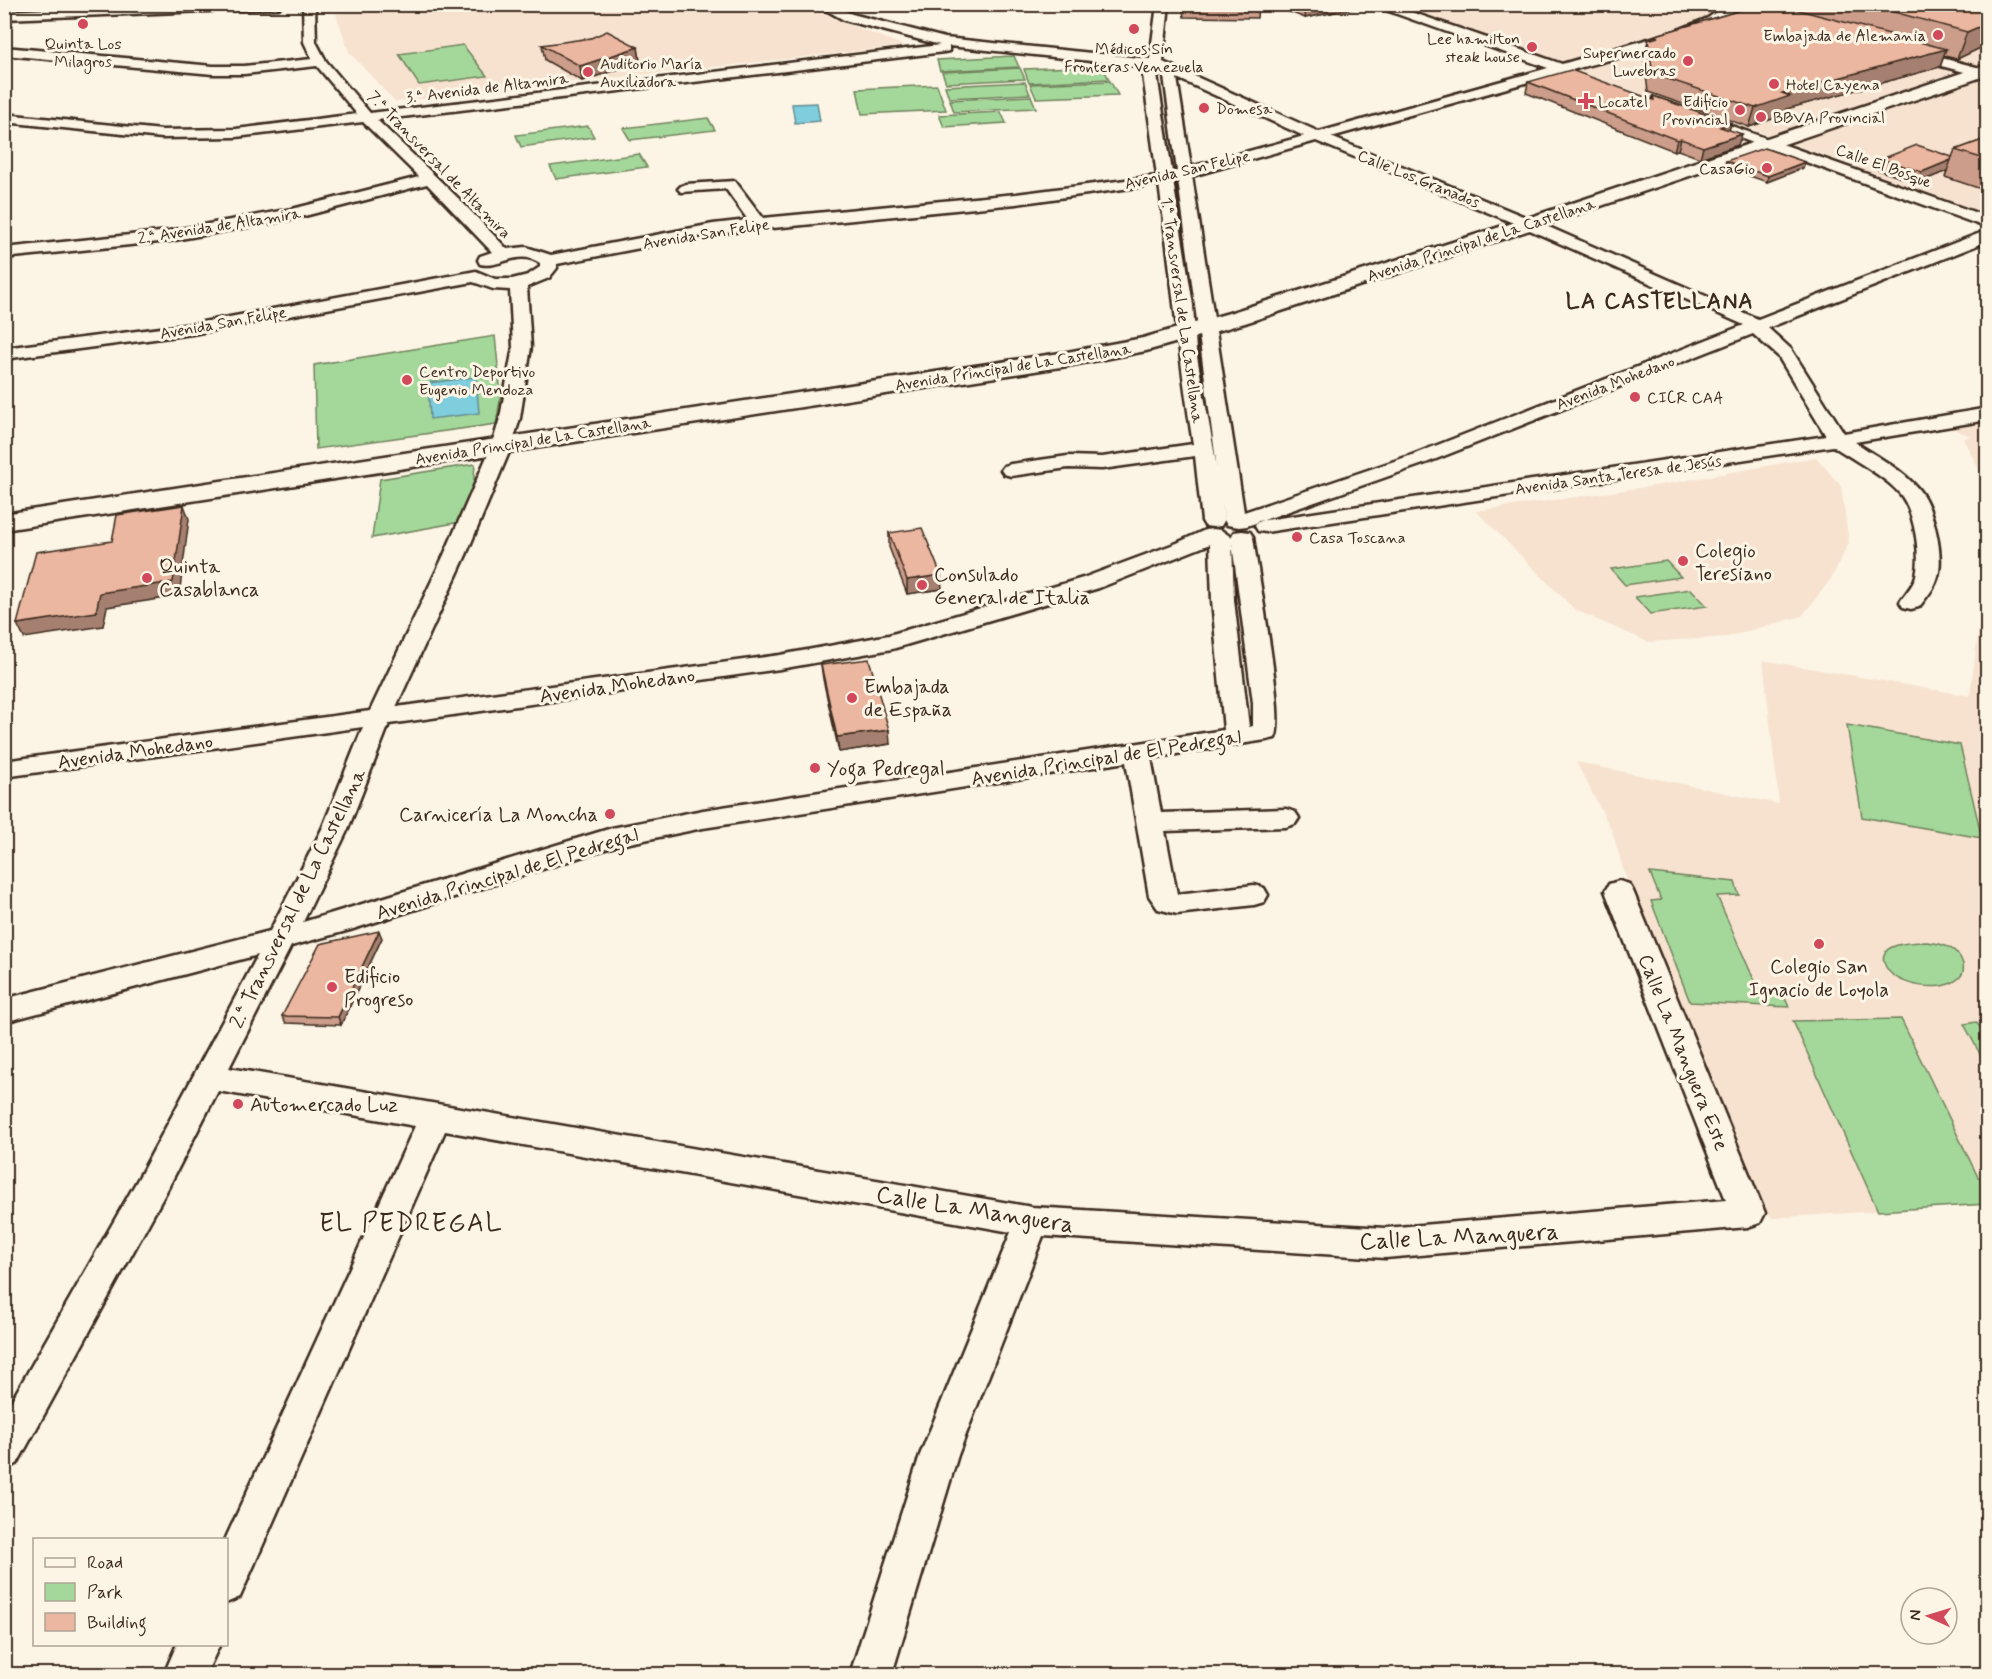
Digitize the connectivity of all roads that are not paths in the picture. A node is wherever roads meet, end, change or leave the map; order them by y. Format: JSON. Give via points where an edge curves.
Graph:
{"nodes":[{"id":1,"x":279,"y":4,"type":"edge"},
{"id":2,"x":309,"y":4,"type":"edge"},
{"id":3,"x":821,"y":4,"type":"edge"},
{"id":4,"x":1163,"y":4,"type":"edge"},
{"id":5,"x":1376,"y":4,"type":"edge"},
{"id":6,"x":1732,"y":5,"type":"edge"},
{"id":7,"x":1749,"y":10,"type":"edge"},
{"id":8,"x":4,"y":15,"type":"edge"},
{"id":9,"x":918,"y":36,"type":"junction"},
{"id":10,"x":972,"y":46,"type":"junction"},
{"id":11,"x":1899,"y":50,"type":"edge"},
{"id":12,"x":4,"y":51,"type":"edge"},
{"id":13,"x":907,"y":52,"type":"junction"},
{"id":14,"x":320,"y":62,"type":"junction"},
{"id":15,"x":1157,"y":64,"type":"junction"},
{"id":16,"x":1962,"y":67,"type":"junction"},
{"id":17,"x":1986,"y":68,"type":"edge"},
{"id":18,"x":1562,"y":69,"type":"junction"},
{"id":19,"x":1583,"y":76,"type":"edge"},
{"id":20,"x":1213,"y":88,"type":"junction"},
{"id":21,"x":1173,"y":96,"type":"junction"},
{"id":22,"x":1677,"y":111,"type":"edge"},
{"id":23,"x":4,"y":118,"type":"edge"},
{"id":24,"x":367,"y":118,"type":"junction"},
{"id":25,"x":1316,"y":136,"type":"junction"},
{"id":26,"x":1759,"y":139,"type":"junction"},
{"id":27,"x":1184,"y":174,"type":"junction"},
{"id":28,"x":429,"y":179,"type":"junction"},
{"id":29,"x":1164,"y":179,"type":"junction"},
{"id":30,"x":686,"y":189,"type":"dead end"},
{"id":31,"x":1520,"y":220,"type":"junction"},
{"id":32,"x":759,"y":223,"type":"junction"},
{"id":33,"x":1988,"y":223,"type":"edge"},
{"id":34,"x":1988,"y":235,"type":"edge"},
{"id":35,"x":4,"y":253,"type":"edge"},
{"id":36,"x":503,"y":254,"type":"junction"},
{"id":37,"x":548,"y":261,"type":"junction"},
{"id":38,"x":476,"y":276,"type":"junction"},
{"id":39,"x":518,"y":283,"type":"junction"},
{"id":40,"x":1196,"y":324,"type":"junction"},
{"id":41,"x":1756,"y":327,"type":"junction"},
{"id":42,"x":4,"y":354,"type":"edge"},
{"id":43,"x":1988,"y":414,"type":"edge"},
{"id":44,"x":503,"y":440,"type":"junction"},
{"id":45,"x":1839,"y":441,"type":"junction"},
{"id":46,"x":1202,"y":449,"type":"junction"},
{"id":47,"x":1419,"y":459,"type":"junction"},
{"id":48,"x":1011,"y":470,"type":"dead end"},
{"id":49,"x":1455,"y":498,"type":"junction"},
{"id":50,"x":4,"y":509,"type":"edge"},
{"id":51,"x":4,"y":522,"type":"edge"},
{"id":52,"x":1230,"y":529,"type":"junction"},
{"id":53,"x":1911,"y":602,"type":"dead end"},
{"id":54,"x":380,"y":718,"type":"junction"},
{"id":55,"x":1266,"y":732,"type":"joint"},
{"id":56,"x":1236,"y":736,"type":"junction"},
{"id":57,"x":1137,"y":752,"type":"junction"},
{"id":58,"x":4,"y":769,"type":"edge"},
{"id":59,"x":1286,"y":818,"type":"dead end"},
{"id":60,"x":1151,"y":822,"type":"junction"},
{"id":61,"x":1619,"y":891,"type":"dead end"},
{"id":62,"x":1254,"y":895,"type":"dead end"},
{"id":63,"x":280,"y":940,"type":"junction"},
{"id":64,"x":4,"y":1011,"type":"edge"},
{"id":65,"x":209,"y":1077,"type":"junction"},
{"id":66,"x":435,"y":1117,"type":"junction"},
{"id":67,"x":1748,"y":1213,"type":"joint"},
{"id":68,"x":1032,"y":1221,"type":"junction"},
{"id":69,"x":4,"y":1451,"type":"edge"},
{"id":70,"x":228,"y":1578,"type":"edge"},
{"id":71,"x":198,"y":1646,"type":"edge"},
{"id":72,"x":185,"y":1674,"type":"edge"},
{"id":73,"x":871,"y":1674,"type":"edge"}],
"edges":[{"from":1,"to":8,"type":"street"},
{"from":2,"to":14,"type":"street","name":"7.ª Transversal de Altamira","via":[[310,42]]},
{"from":3,"to":9,"type":"street","via":[[848,17]]},
{"from":4,"to":15,"type":"street"},
{"from":5,"to":18,"type":"street"},
{"from":6,"to":7,"type":"street"},
{"from":6,"to":18,"type":"street","name":"Avenida San Felipe","via":[[1695,29]]},
{"from":9,"to":10,"type":"street"},
{"from":9,"to":13,"type":"street"},
{"from":10,"to":13,"type":"street","name":"3.ª Avenida de Altamira"},
{"from":10,"to":15,"type":"street","name":"Calle Los Granados"},
{"from":11,"to":16,"type":"street"},
{"from":12,"to":14,"type":"street","via":[[213,70]]},
{"from":13,"to":24,"type":"street","name":"3.ª Avenida de Altamira"},
{"from":14,"to":24,"type":"street","name":"7.ª Transversal de Altamira"},
{"from":15,"to":20,"type":"street","name":"Calle Los Granados"},
{"from":15,"to":21,"type":"street","name":"1.ª Transversal de La Castellana","via":[[1170,75]]},
{"from":15,"to":29,"type":"street","name":"1.ª Transversal de La Castellana","via":[[1150,75]]},
{"from":16,"to":17,"type":"street","name":"Avenida Principal de La Castellana"},
{"from":16,"to":26,"type":"street","name":"Avenida Principal de La Castellana"},
{"from":17,"to":26,"type":"street","name":"Avenida Principal de La Castellana"},
{"from":18,"to":19,"type":"street"},
{"from":18,"to":25,"type":"street","name":"Avenida San Felipe"},
{"from":20,"to":21,"type":"street","via":[[1188,88]]},
{"from":20,"to":25,"type":"street","name":"Calle Los Granados"},
{"from":21,"to":27,"type":"street","name":"1.ª Transversal de La Castellana"},
{"from":22,"to":26,"type":"street","name":"Calle El Bosque"},
{"from":23,"to":24,"type":"street","name":"3.ª Avenida de Altamira","via":[[192,135]]},
{"from":24,"to":28,"type":"street","name":"7.ª Transversal de Altamira"},
{"from":25,"to":27,"type":"street","name":"Avenida San Felipe"},
{"from":25,"to":31,"type":"street","name":"Calle Los Granados"},
{"from":26,"to":31,"type":"street","name":"Avenida Principal de La Castellana"},
{"from":26,"to":33,"type":"street","name":"Calle El Bosque"},
{"from":27,"to":29,"type":"street","name":"Avenida San Felipe"},
{"from":27,"to":40,"type":"street","name":"1.ª Transversal de La Castellana","via":[[1189,197]]},
{"from":28,"to":35,"type":"street","name":"2.ª Avenida de Altamira","via":[[293,214],[169,236]]},
{"from":28,"to":36,"type":"street","name":"7.ª Transversal de Altamira"},
{"from":29,"to":32,"type":"street","name":"Avenida San Felipe","via":[[1016,199]]},
{"from":29,"to":40,"type":"street","name":"1.ª Transversal de La Castellana"},
{"from":30,"to":32,"type":"street","via":[[730,184]]},
{"from":31,"to":40,"type":"street","name":"Avenida Principal de La Castellana"},
{"from":31,"to":41,"type":"street","name":"Calle Los Granados","via":[[1736,313]]},
{"from":32,"to":37,"type":"street","name":"Avenida San Felipe"},
{"from":34,"to":41,"type":"street","name":"Avenida Mohedano"},
{"from":36,"to":37,"type":"street","via":[[534,254]]},
{"from":36,"to":38,"type":"street","via":[[480,264]]},
{"from":37,"to":39,"type":"street","via":[[547,272]]},
{"from":38,"to":39,"type":"street","via":[[492,283]]},
{"from":38,"to":42,"type":"street","name":"Avenida San Felipe","via":[[192,329]]},
{"from":39,"to":44,"type":"street","name":"2.ª Transversal de La Castellana","via":[[522,347]]},
{"from":40,"to":44,"type":"street","name":"Avenida Principal de La Castellana","via":[[1067,359]]},
{"from":40,"to":46,"type":"street","name":"1.ª Transversal de La Castellana","via":[[1187,351]]},
{"from":40,"to":52,"type":"street","name":"1.ª Transversal de La Castellana","via":[[1229,464]]},
{"from":41,"to":45,"type":"street","name":"Calle Los Granados","via":[[1785,353]]},
{"from":41,"to":47,"type":"street","name":"Avenida Mohedano"},
{"from":43,"to":45,"type":"street","name":"Avenida Santa Teresa de Jesús"},
{"from":44,"to":50,"type":"street","name":"Avenida Principal de La Castellana"},
{"from":44,"to":51,"type":"street","name":"Avenida Principal de La Castellana"},
{"from":44,"to":54,"type":"street","name":"2.ª Transversal de La Castellana"},
{"from":45,"to":49,"type":"street","name":"Avenida Santa Teresa de Jesús"},
{"from":45,"to":53,"type":"street","name":"Calle Los Granados","via":[[1904,486],[1918,507],[1930,558],[1926,580]]},
{"from":46,"to":48,"type":"street"},
{"from":46,"to":52,"type":"street","name":"1.ª Transversal de La Castellana","via":[[1210,485]]},
{"from":47,"to":49,"type":"street","via":[[1414,470],[1417,480],[1436,494]]},
{"from":47,"to":52,"type":"street","name":"Avenida Mohedano"},
{"from":49,"to":52,"type":"street","name":"Avenida Santa Teresa de Jesús"},
{"from":52,"to":54,"type":"street","name":"Avenida Mohedano","via":[[1091,583],[892,642],[780,662]]},
{"from":52,"to":55,"type":"street","name":"1.ª Transversal de La Castellana","via":[[1265,703]]},
{"from":52,"to":56,"type":"street","name":"1.ª Transversal de La Castellana","via":[[1223,600]]},
{"from":54,"to":58,"type":"street","name":"Avenida Mohedano"},
{"from":54,"to":63,"type":"street","name":"2.ª Transversal de La Castellana","via":[[335,829]]},
{"from":55,"to":56,"type":"street","name":"Avenida Principal de El Pedregal"},
{"from":56,"to":57,"type":"street","name":"Avenida Principal de El Pedregal"},
{"from":57,"to":60,"type":"street"},
{"from":57,"to":63,"type":"street","name":"Avenida Principal de El Pedregal","via":[[703,819],[612,837]]},
{"from":59,"to":60,"type":"street"},
{"from":60,"to":62,"type":"street","via":[[1163,896],[1168,902]]},
{"from":61,"to":67,"type":"street","name":"Calle La Manguera Este"},
{"from":63,"to":64,"type":"street","name":"Avenida Principal de El Pedregal"},
{"from":63,"to":65,"type":"street","name":"2.ª Transversal de La Castellana"},
{"from":65,"to":66,"type":"street","name":"Calle La Manguera"},
{"from":65,"to":69,"type":"street","name":"2.ª Transversal de La Castellana"},
{"from":66,"to":68,"type":"street","name":"Calle La Manguera"},
{"from":66,"to":70,"type":"street"},
{"from":67,"to":68,"type":"street","name":"Calle La Manguera","via":[[1385,1243]]},
{"from":68,"to":73,"type":"street","via":[[939,1455]]},
{"from":71,"to":72,"type":"street"}]}
